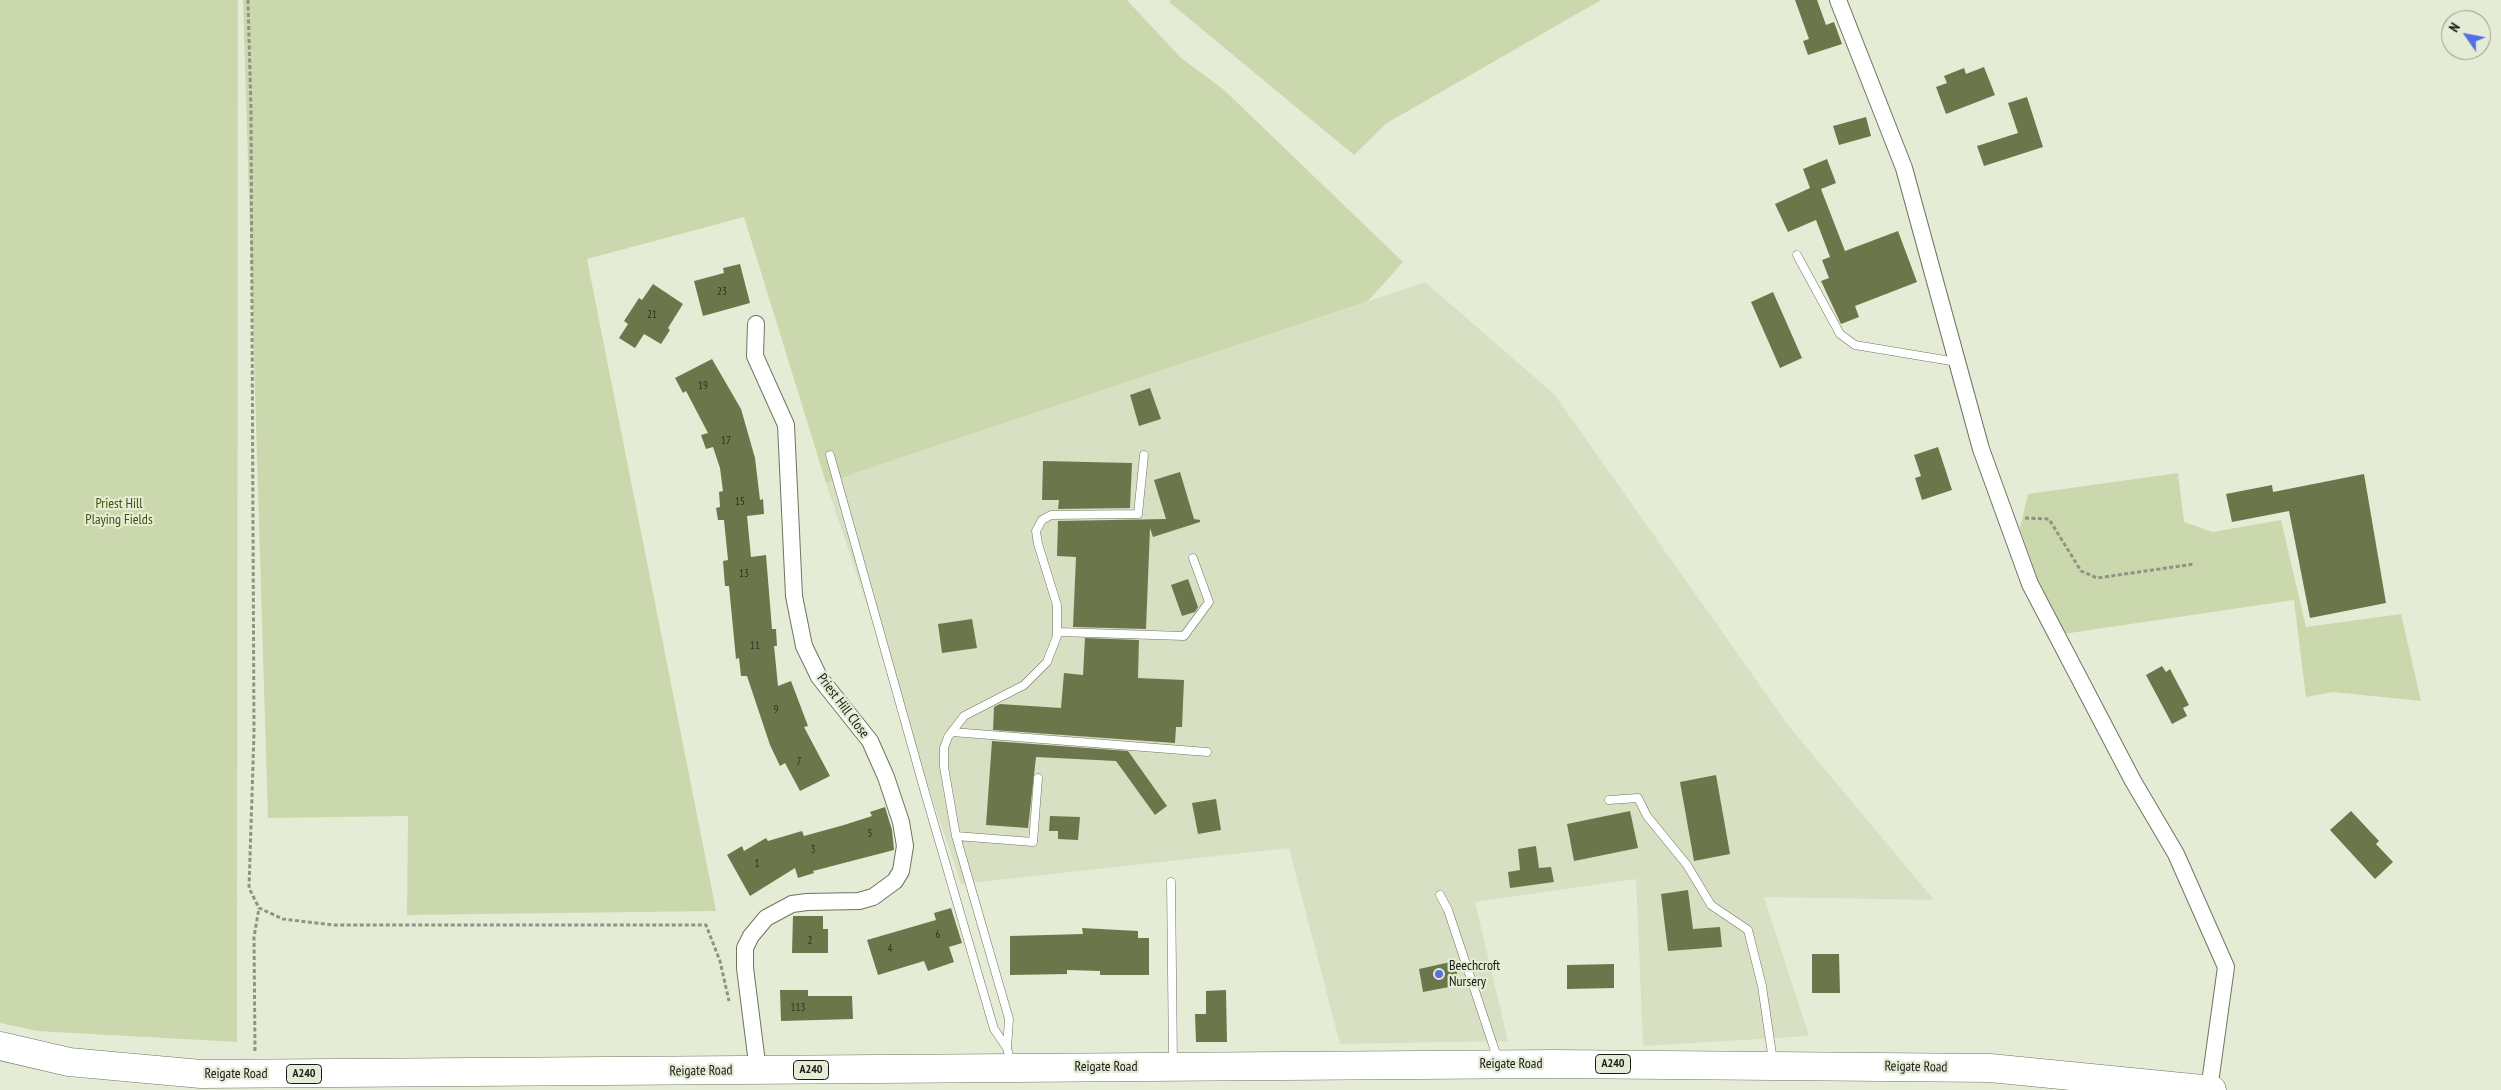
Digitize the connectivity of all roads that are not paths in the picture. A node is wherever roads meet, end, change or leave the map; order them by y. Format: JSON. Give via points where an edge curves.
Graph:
{"nodes":[{"id":1,"x":1838,"y":0,"type":"edge"},
{"id":2,"x":1797,"y":255,"type":"dead end"},
{"id":3,"x":756,"y":324,"type":"dead end"},
{"id":4,"x":1957,"y":362,"type":"junction"},
{"id":5,"x":1144,"y":454,"type":"dead end"},
{"id":6,"x":830,"y":455,"type":"dead end"},
{"id":7,"x":1193,"y":558,"type":"dead end"},
{"id":8,"x":1058,"y":632,"type":"junction"},
{"id":9,"x":952,"y":732,"type":"junction"},
{"id":10,"x":1207,"y":752,"type":"dead end"},
{"id":11,"x":1038,"y":778,"type":"dead end"},
{"id":12,"x":1609,"y":800,"type":"dead end"},
{"id":13,"x":956,"y":836,"type":"junction"},
{"id":14,"x":1170,"y":882,"type":"dead end"},
{"id":15,"x":1440,"y":895,"type":"dead end"},
{"id":16,"x":0,"y":1046,"type":"edge"},
{"id":17,"x":1010,"y":1058,"type":"junction"},
{"id":18,"x":1500,"y":1064,"type":"junction"},
{"id":19,"x":1774,"y":1066,"type":"junction"},
{"id":20,"x":1173,"y":1067,"type":"junction"},
{"id":21,"x":758,"y":1071,"type":"junction"},
{"id":22,"x":2211,"y":1090,"type":"edge"}],
"edges":[{"from":1,"to":4,"type":"street","via":[[1904,168]]},
{"from":2,"to":4,"type":"lane","via":[[1840,334],[1855,345]]},
{"from":3,"to":21,"type":"street","name":"Priest Hill Close","via":[[755,356],[786,424],[794,596],[804,646],[819,677],[870,741],[895,804],[905,846],[901,871],[895,881],[873,896],[858,901],[792,904],[779,909],[758,927],[745,948]]},
{"from":4,"to":22,"type":"street","via":[[1981,449],[2030,584],[2133,781],[2176,854],[2226,967]]},
{"from":5,"to":8,"type":"lane","via":[[1138,514],[1051,515],[1042,520],[1036,531],[1057,605]]},
{"from":6,"to":17,"type":"lane","via":[[994,1029]]},
{"from":7,"to":8,"type":"lane","via":[[1209,602],[1184,636]]},
{"from":8,"to":9,"type":"lane","via":[[1047,662],[1024,685],[964,716]]},
{"from":9,"to":10,"type":"lane"},
{"from":9,"to":13,"type":"lane","via":[[944,748],[944,767]]},
{"from":11,"to":13,"type":"lane","via":[[1033,842]]},
{"from":12,"to":19,"type":"lane","via":[[1638,798],[1647,816],[1687,865],[1711,904],[1748,930],[1762,986]]},
{"from":13,"to":17,"type":"lane","via":[[1009,1019]]},
{"from":14,"to":20,"type":"lane"},
{"from":15,"to":18,"type":"lane","via":[[1448,910]]},
{"from":16,"to":21,"type":"highway","name":"Reigate Road","number":"A240","via":[[69,1062],[201,1074]]},
{"from":17,"to":20,"type":"highway","name":"Reigate Road","number":"A240"},
{"from":17,"to":21,"type":"highway","name":"Reigate Road","number":"A240"},
{"from":18,"to":19,"type":"highway","name":"Reigate Road","number":"A240"},
{"from":18,"to":20,"type":"highway","name":"Reigate Road","number":"A240"},
{"from":19,"to":22,"type":"highway","name":"Reigate Road","number":"A240","via":[[1990,1068]]}]}
